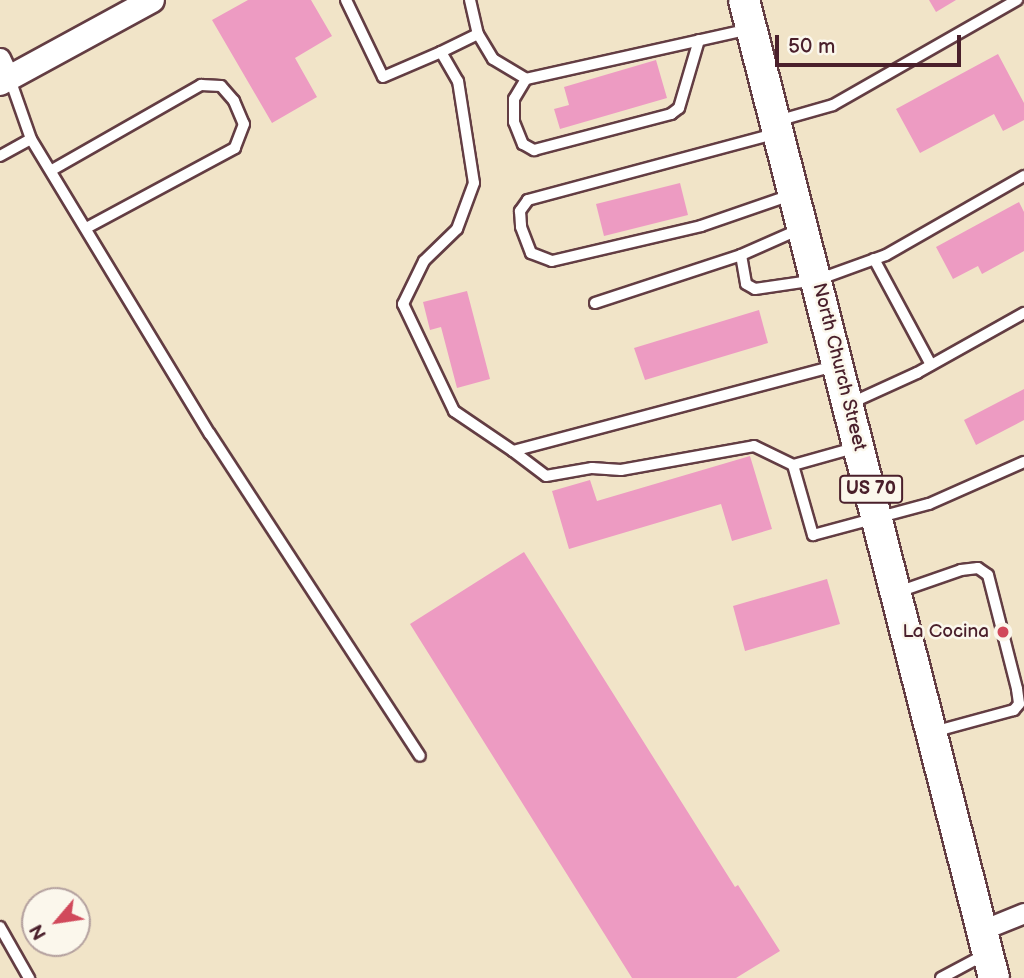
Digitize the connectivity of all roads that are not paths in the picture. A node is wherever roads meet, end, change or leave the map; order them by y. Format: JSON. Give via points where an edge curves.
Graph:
{"nodes":[{"id":1,"x":152,"y":0,"type":"edge"},
{"id":2,"x":346,"y":0,"type":"edge"},
{"id":3,"x":470,"y":0,"type":"edge"},
{"id":4,"x":744,"y":0,"type":"edge"},
{"id":5,"x":1017,"y":0,"type":"edge"},
{"id":6,"x":752,"y":29,"type":"junction"},
{"id":7,"x":478,"y":34,"type":"junction"},
{"id":8,"x":699,"y":40,"type":"junction"},
{"id":9,"x":441,"y":52,"type":"junction"},
{"id":10,"x":3,"y":73,"type":"edge"},
{"id":11,"x":526,"y":79,"type":"junction"},
{"id":12,"x":777,"y":127,"type":"junction"},
{"id":13,"x":31,"y":139,"type":"junction"},
{"id":14,"x":0,"y":156,"type":"edge"},
{"id":15,"x":52,"y":170,"type":"junction"},
{"id":16,"x":1024,"y":176,"type":"edge"},
{"id":17,"x":794,"y":194,"type":"junction"},
{"id":18,"x":88,"y":227,"type":"junction"},
{"id":19,"x":803,"y":227,"type":"junction"},
{"id":20,"x":741,"y":255,"type":"junction"},
{"id":21,"x":874,"y":260,"type":"junction"},
{"id":22,"x":817,"y":280,"type":"junction"},
{"id":23,"x":595,"y":303,"type":"dead end"},
{"id":24,"x":1024,"y":313,"type":"edge"},
{"id":25,"x":839,"y":365,"type":"junction"},
{"id":26,"x":931,"y":365,"type":"junction"},
{"id":27,"x":849,"y":405,"type":"junction"},
{"id":28,"x":860,"y":446,"type":"junction"},
{"id":29,"x":513,"y":451,"type":"junction"},
{"id":30,"x":1024,"y":462,"type":"edge"},
{"id":31,"x":793,"y":464,"type":"junction"},
{"id":32,"x":878,"y":518,"type":"junction"},
{"id":33,"x":897,"y":592,"type":"junction"},
{"id":34,"x":1022,"y":704,"type":"edge"},
{"id":35,"x":933,"y":732,"type":"junction"},
{"id":36,"x":420,"y":756,"type":"dead end"},
{"id":37,"x":1024,"y":913,"type":"edge"},
{"id":38,"x":0,"y":927,"type":"edge"},
{"id":39,"x":988,"y":954,"type":"edge"},
{"id":40,"x":29,"y":978,"type":"edge"},
{"id":41,"x":941,"y":978,"type":"edge"}],
"edges":[{"from":1,"to":10,"type":"street"},
{"from":2,"to":9,"type":"lane","via":[[383,77]]},
{"from":3,"to":7,"type":"lane"},
{"from":4,"to":6,"type":"main road","name":"North Church Street","number":"US 70"},
{"from":5,"to":12,"type":"lane","via":[[833,105]]},
{"from":6,"to":8,"type":"lane"},
{"from":6,"to":12,"type":"main road","name":"North Church Street","number":"US 70"},
{"from":7,"to":9,"type":"lane"},
{"from":7,"to":11,"type":"lane","via":[[493,59]]},
{"from":8,"to":11,"type":"lane"},
{"from":8,"to":11,"type":"lane","via":[[679,108],[671,114],[534,150],[523,144],[514,122],[514,99]]},
{"from":9,"to":29,"type":"lane","via":[[458,82],[474,183],[457,229],[424,261],[403,304],[454,411]]},
{"from":10,"to":13,"type":"lane"},
{"from":12,"to":17,"type":"main road","name":"North Church Street","number":"US 70"},
{"from":12,"to":17,"type":"lane","via":[[528,200],[520,211],[531,253],[552,261],[701,226]]},
{"from":13,"to":14,"type":"lane"},
{"from":13,"to":15,"type":"lane"},
{"from":15,"to":18,"type":"lane"},
{"from":15,"to":18,"type":"lane","via":[[201,85],[221,86],[234,101],[244,124],[235,148]]},
{"from":16,"to":21,"type":"lane"},
{"from":17,"to":19,"type":"main road","name":"North Church Street","number":"US 70"},
{"from":18,"to":36,"type":"lane","via":[[210,434]]},
{"from":19,"to":20,"type":"lane"},
{"from":19,"to":22,"type":"main road","name":"North Church Street","number":"US 70"},
{"from":20,"to":22,"type":"lane","via":[[746,284],[755,289]]},
{"from":20,"to":23,"type":"lane"},
{"from":21,"to":22,"type":"lane"},
{"from":21,"to":26,"type":"lane"},
{"from":22,"to":25,"type":"main road","name":"North Church Street","number":"US 70"},
{"from":24,"to":26,"type":"lane"},
{"from":25,"to":27,"type":"main road","name":"North Church Street","number":"US 70"},
{"from":25,"to":29,"type":"lane"},
{"from":26,"to":27,"type":"lane"},
{"from":27,"to":28,"type":"main road","name":"North Church Street","number":"US 70"},
{"from":28,"to":31,"type":"lane"},
{"from":28,"to":32,"type":"main road","name":"North Church Street","number":"US 70"},
{"from":29,"to":31,"type":"lane","via":[[546,476],[592,468],[621,470],[754,446]]},
{"from":30,"to":32,"type":"lane","via":[[929,504]]},
{"from":31,"to":32,"type":"lane","via":[[813,535]]},
{"from":32,"to":33,"type":"main road","name":"North Church Street","number":"US 70"},
{"from":33,"to":34,"type":"lane","via":[[961,570],[978,568],[988,575]]},
{"from":33,"to":35,"type":"main road","name":"North Church Street","number":"US 70"},
{"from":34,"to":35,"type":"lane"},
{"from":35,"to":39,"type":"main road","name":"North Church Street","number":"US 70"},
{"from":37,"to":39,"type":"street"},
{"from":38,"to":40,"type":"lane"},
{"from":39,"to":41,"type":"lane"}]}
